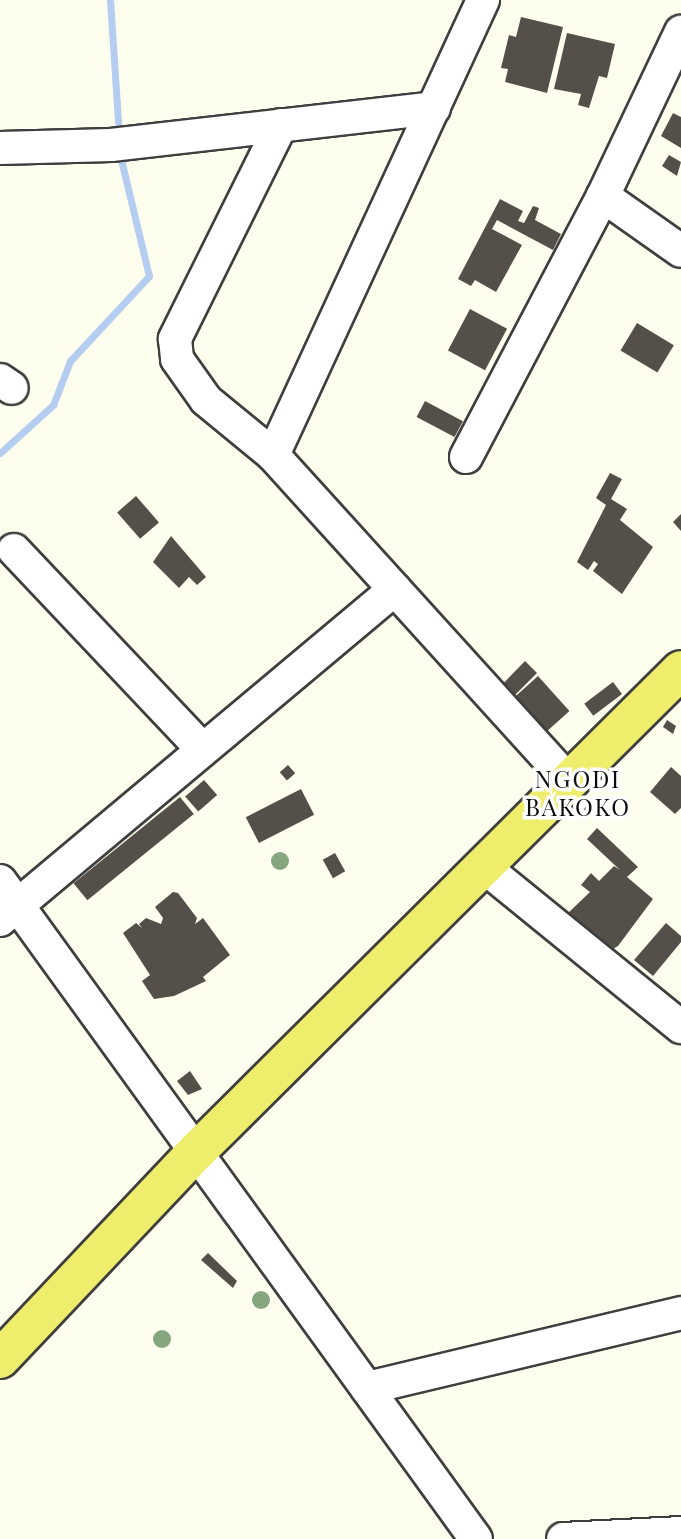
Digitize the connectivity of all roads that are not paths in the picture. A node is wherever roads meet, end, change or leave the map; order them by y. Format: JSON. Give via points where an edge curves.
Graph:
{"nodes":[{"id":1,"x":483,"y":0,"type":"edge"},
{"id":2,"x":681,"y":32,"type":"edge"},
{"id":3,"x":435,"y":108,"type":"junction"},
{"id":4,"x":281,"y":125,"type":"junction"},
{"id":5,"x":0,"y":148,"type":"edge"},
{"id":6,"x":603,"y":196,"type":"junction"},
{"id":7,"x":681,"y":251,"type":"edge"},
{"id":8,"x":273,"y":454,"type":"junction"},
{"id":9,"x":466,"y":457,"type":"dead end"},
{"id":10,"x":14,"y":551,"type":"dead end"},
{"id":11,"x":395,"y":589,"type":"junction"},
{"id":12,"x":681,"y":670,"type":"edge"},
{"id":13,"x":201,"y":748,"type":"junction"},
{"id":14,"x":570,"y":782,"type":"junction"},
{"id":15,"x":484,"y":867,"type":"junction"},
{"id":16,"x":0,"y":881,"type":"edge"},
{"id":17,"x":9,"y":914,"type":"edge"},
{"id":18,"x":681,"y":1027,"type":"edge"},
{"id":19,"x":197,"y":1151,"type":"junction"},
{"id":20,"x":681,"y":1313,"type":"edge"},
{"id":21,"x":0,"y":1359,"type":"edge"},
{"id":22,"x":367,"y":1388,"type":"junction"},
{"id":23,"x":681,"y":1533,"type":"edge"},
{"id":24,"x":476,"y":1539,"type":"edge"},
{"id":25,"x":563,"y":1539,"type":"edge"}],
"edges":[{"from":1,"to":3,"type":"street"},
{"from":2,"to":6,"type":"street"},
{"from":3,"to":4,"type":"street"},
{"from":3,"to":8,"type":"street"},
{"from":4,"to":5,"type":"street","via":[[111,145]]},
{"from":4,"to":8,"type":"street","via":[[175,339],[177,359],[191,383]]},
{"from":6,"to":7,"type":"street"},
{"from":6,"to":9,"type":"street"},
{"from":8,"to":11,"type":"street"},
{"from":10,"to":13,"type":"street"},
{"from":11,"to":13,"type":"street"},
{"from":11,"to":14,"type":"street"},
{"from":12,"to":14,"type":"main road"},
{"from":13,"to":17,"type":"street"},
{"from":14,"to":15,"type":"main road"},
{"from":15,"to":18,"type":"street"},
{"from":15,"to":19,"type":"main road"},
{"from":16,"to":17,"type":"street"},
{"from":17,"to":19,"type":"street"},
{"from":19,"to":21,"type":"main road"},
{"from":19,"to":22,"type":"street"},
{"from":20,"to":22,"type":"street"},
{"from":22,"to":24,"type":"street"},
{"from":23,"to":25,"type":"street"}]}
